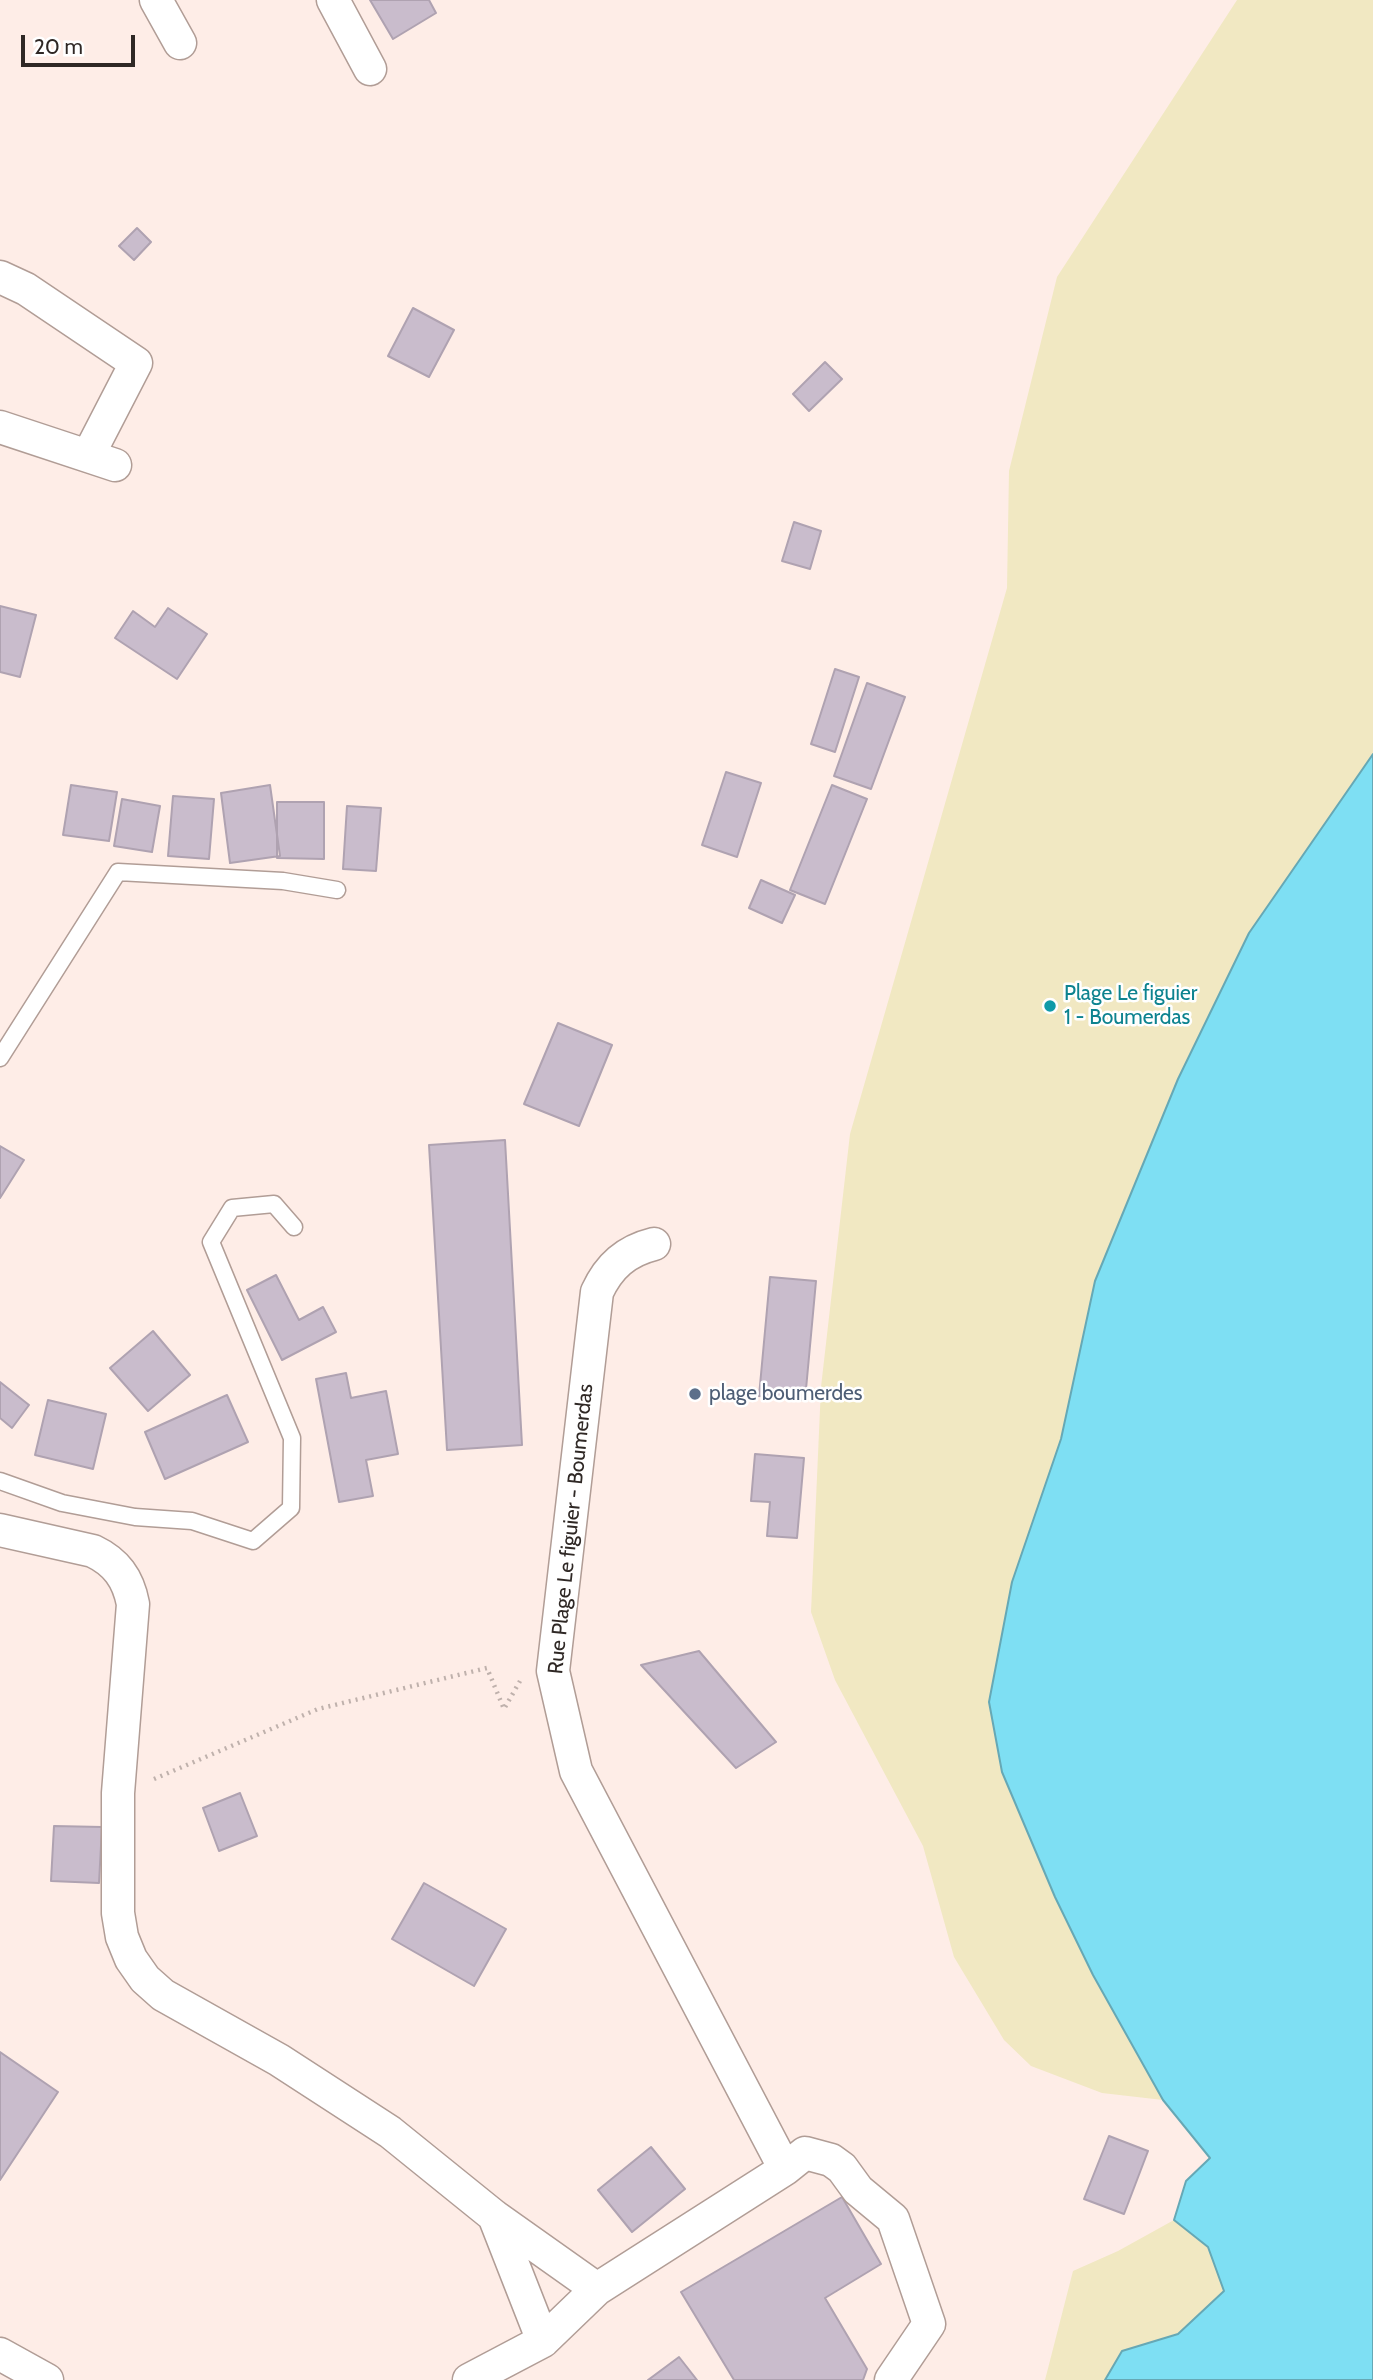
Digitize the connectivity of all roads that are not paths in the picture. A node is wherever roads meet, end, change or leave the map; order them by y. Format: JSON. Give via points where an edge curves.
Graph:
{"nodes":[{"id":1,"x":156,"y":0,"type":"edge"},
{"id":2,"x":333,"y":0,"type":"edge"},
{"id":3,"x":180,"y":43,"type":"dead end"},
{"id":4,"x":370,"y":69,"type":"dead end"},
{"id":5,"x":0,"y":277,"type":"edge"},
{"id":6,"x":0,"y":427,"type":"edge"},
{"id":7,"x":337,"y":890,"type":"dead end"},
{"id":8,"x":0,"y":1058,"type":"edge"},
{"id":9,"x":294,"y":1227,"type":"dead end"},
{"id":10,"x":654,"y":1244,"type":"dead end"},
{"id":11,"x":0,"y":1481,"type":"edge"},
{"id":12,"x":0,"y":1530,"type":"edge"},
{"id":13,"x":795,"y":2161,"type":"junction"},
{"id":14,"x":494,"y":2216,"type":"junction"},
{"id":15,"x":597,"y":2289,"type":"junction"},
{"id":16,"x":543,"y":2341,"type":"junction"},
{"id":17,"x":0,"y":2354,"type":"edge"},
{"id":18,"x":47,"y":2380,"type":"edge"},
{"id":19,"x":469,"y":2380,"type":"edge"},
{"id":20,"x":891,"y":2380,"type":"edge"}],
"edges":[{"from":1,"to":3,"type":"street"},
{"from":2,"to":4,"type":"street"},
{"from":5,"to":6,"type":"street","via":[[26,289],[136,363],[101,460]]},
{"from":7,"to":8,"type":"lane","via":[[283,881],[118,872]]},
{"from":9,"to":11,"type":"lane","via":[[274,1204],[232,1208],[211,1242],[292,1438],[291,1508],[253,1541],[192,1521],[135,1517],[62,1503]]},
{"from":10,"to":13,"type":"street","name":"Rue Plage Le figuier - Boumerdas","via":[[625,1255],[597,1292],[553,1671],[576,1771],[761,2124]]},
{"from":12,"to":14,"type":"street","via":[[93,1551],[116,1567],[131,1591],[118,1793],[118,1913],[122,1937],[145,1979],[390,2132]]},
{"from":13,"to":15,"type":"street"},
{"from":13,"to":20,"type":"street","via":[[831,2160],[893,2219],[929,2324]]},
{"from":14,"to":15,"type":"street"},
{"from":14,"to":16,"type":"street"},
{"from":15,"to":16,"type":"street"},
{"from":16,"to":19,"type":"street"},
{"from":17,"to":18,"type":"street"}]}
